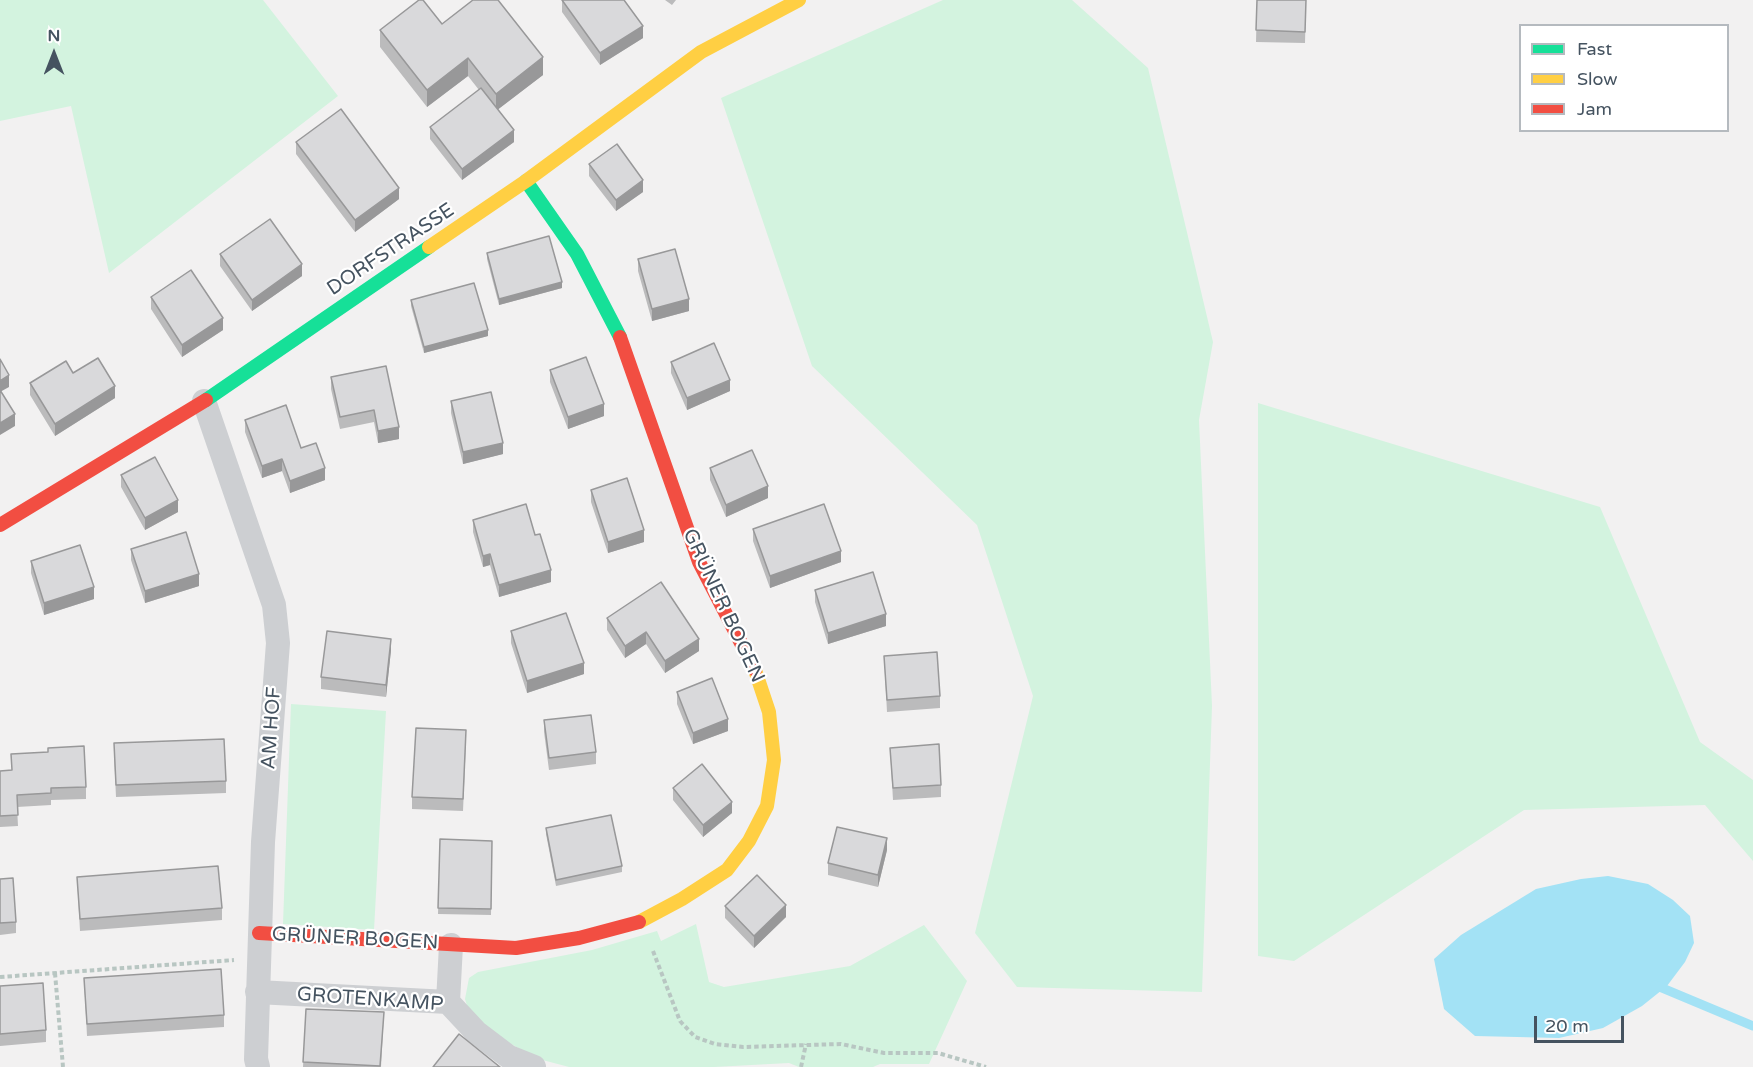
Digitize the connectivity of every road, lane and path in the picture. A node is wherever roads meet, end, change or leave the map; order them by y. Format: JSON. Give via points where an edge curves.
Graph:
{"nodes":[{"id":1,"x":799,"y":0,"type":"edge"},
{"id":2,"x":526,"y":181,"type":"junction"},
{"id":3,"x":204,"y":401,"type":"junction"},
{"id":4,"x":0,"y":525,"type":"edge"},
{"id":5,"x":642,"y":921,"type":"junction"},
{"id":6,"x":259,"y":933,"type":"junction"},
{"id":7,"x":451,"y":945,"type":"junction"},
{"id":8,"x":258,"y":958,"type":"junction"},
{"id":9,"x":55,"y":973,"type":"junction"},
{"id":10,"x":0,"y":977,"type":"edge"},
{"id":11,"x":257,"y":992,"type":"junction"},
{"id":12,"x":448,"y":1002,"type":"junction"},
{"id":13,"x":806,"y":1044,"type":"junction"},
{"id":14,"x":254,"y":1064,"type":"edge"},
{"id":15,"x":63,"y":1067,"type":"edge"},
{"id":16,"x":534,"y":1067,"type":"edge"},
{"id":17,"x":801,"y":1067,"type":"edge"},
{"id":18,"x":986,"y":1067,"type":"edge"}],
"edges":[{"from":1,"to":2,"type":"street","name":"DORFSTRASSE","via":[[701,52]]},
{"from":2,"to":3,"type":"street","name":"DORFSTRASSE"},
{"from":2,"to":5,"type":"street","name":"GRÜNER BOGEN","via":[[577,254],[618,332],[699,562],[752,661],[769,712],[774,760],[767,806],[749,841],[727,870]]},
{"from":3,"to":4,"type":"street","name":"DORFSTRASSE"},
{"from":3,"to":6,"type":"street","name":"AM HOF","via":[[274,605],[278,643]]},
{"from":5,"to":7,"type":"street","name":"GRÜNER BOGEN","via":[[579,938],[516,948]]},
{"from":5,"to":13,"type":"path","via":[[680,1021],[695,1037],[744,1047]]},
{"from":6,"to":7,"type":"street","name":"GRÜNER BOGEN"},
{"from":6,"to":8,"type":"street","name":"AM HOF"},
{"from":7,"to":12,"type":"street","name":"GRÜNER BOGEN"},
{"from":8,"to":9,"type":"path"},
{"from":8,"to":11,"type":"street","name":"AM HOF"},
{"from":9,"to":10,"type":"path"},
{"from":9,"to":15,"type":"path"},
{"from":11,"to":12,"type":"street","name":"GROTENKAMP"},
{"from":11,"to":14,"type":"street","name":"AM HOF"},
{"from":12,"to":16,"type":"street","name":"GROTENKAMP","via":[[476,1032],[509,1057]]},
{"from":13,"to":17,"type":"path"},
{"from":13,"to":18,"type":"path","via":[[841,1044],[884,1053],[938,1053]]}]}
